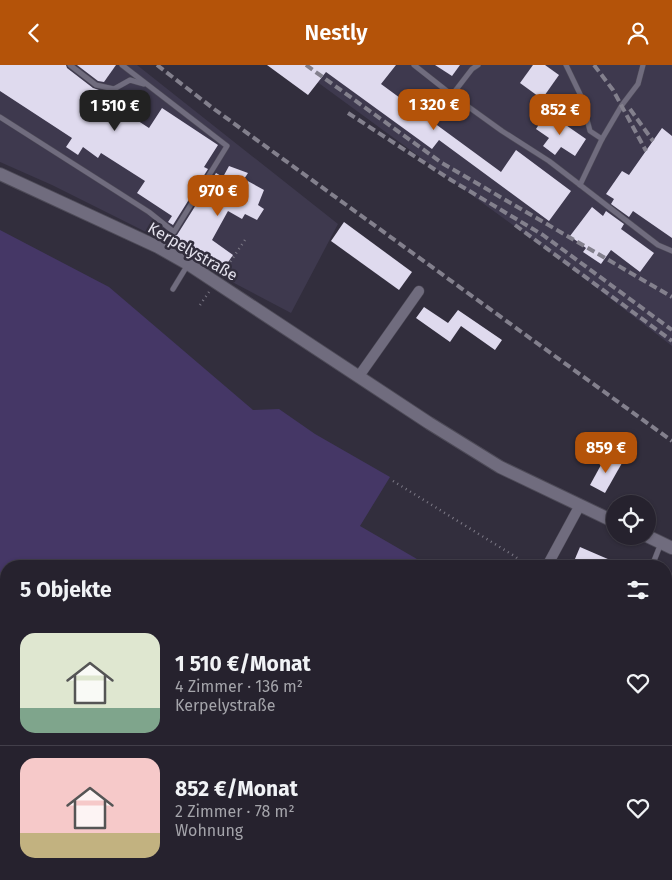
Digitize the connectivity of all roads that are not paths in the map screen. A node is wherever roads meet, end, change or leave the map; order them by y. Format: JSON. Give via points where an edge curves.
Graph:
{"nodes":[{"id":1,"x":70,"y":65,"type":"edge"},
{"id":2,"x":122,"y":65,"type":"edge"},
{"id":3,"x":414,"y":65,"type":"edge"},
{"id":4,"x":478,"y":65,"type":"edge"},
{"id":5,"x":566,"y":65,"type":"edge"},
{"id":6,"x":643,"y":65,"type":"edge"},
{"id":7,"x":147,"y":85,"type":"junction"},
{"id":8,"x":452,"y":95,"type":"junction"},
{"id":9,"x":0,"y":117,"type":"edge"},
{"id":10,"x":602,"y":139,"type":"junction"},
{"id":11,"x":0,"y":174,"type":"edge"},
{"id":12,"x":580,"y":185,"type":"junction"},
{"id":13,"x":672,"y":251,"type":"edge"},
{"id":14,"x":188,"y":264,"type":"junction"},
{"id":15,"x":173,"y":289,"type":"dead end"},
{"id":16,"x":419,"y":291,"type":"dead end"},
{"id":17,"x":359,"y":376,"type":"junction"},
{"id":18,"x":580,"y":505,"type":"junction"},
{"id":19,"x":606,"y":518,"type":"edge"},
{"id":20,"x":667,"y":545,"type":"edge"},
{"id":21,"x":550,"y":560,"type":"edge"},
{"id":22,"x":656,"y":560,"type":"edge"}],
"edges":[{"from":1,"to":7,"type":"lane","via":[[96,85],[114,89],[130,80]]},
{"from":2,"to":7,"type":"lane"},
{"from":3,"to":8,"type":"lane"},
{"from":4,"to":8,"type":"lane"},
{"from":5,"to":10,"type":"lane","via":[[581,96],[590,131]]},
{"from":6,"to":10,"type":"lane","via":[[638,84]]},
{"from":7,"to":9,"type":"lane","via":[[227,146],[174,232],[149,212]]},
{"from":8,"to":12,"type":"lane"},
{"from":10,"to":12,"type":"lane"},
{"from":11,"to":14,"type":"main road","name":"Kerpelystraße"},
{"from":12,"to":13,"type":"lane","via":[[658,245]]},
{"from":14,"to":15,"type":"lane"},
{"from":14,"to":17,"type":"main road","name":"Kerpelystraße"},
{"from":16,"to":17,"type":"street"},
{"from":17,"to":18,"type":"main road","name":"Kerpelystraße","via":[[500,467]]},
{"from":18,"to":19,"type":"main road","name":"Kerpelystraße"},
{"from":18,"to":21,"type":"street"},
{"from":20,"to":22,"type":"lane"}]}
